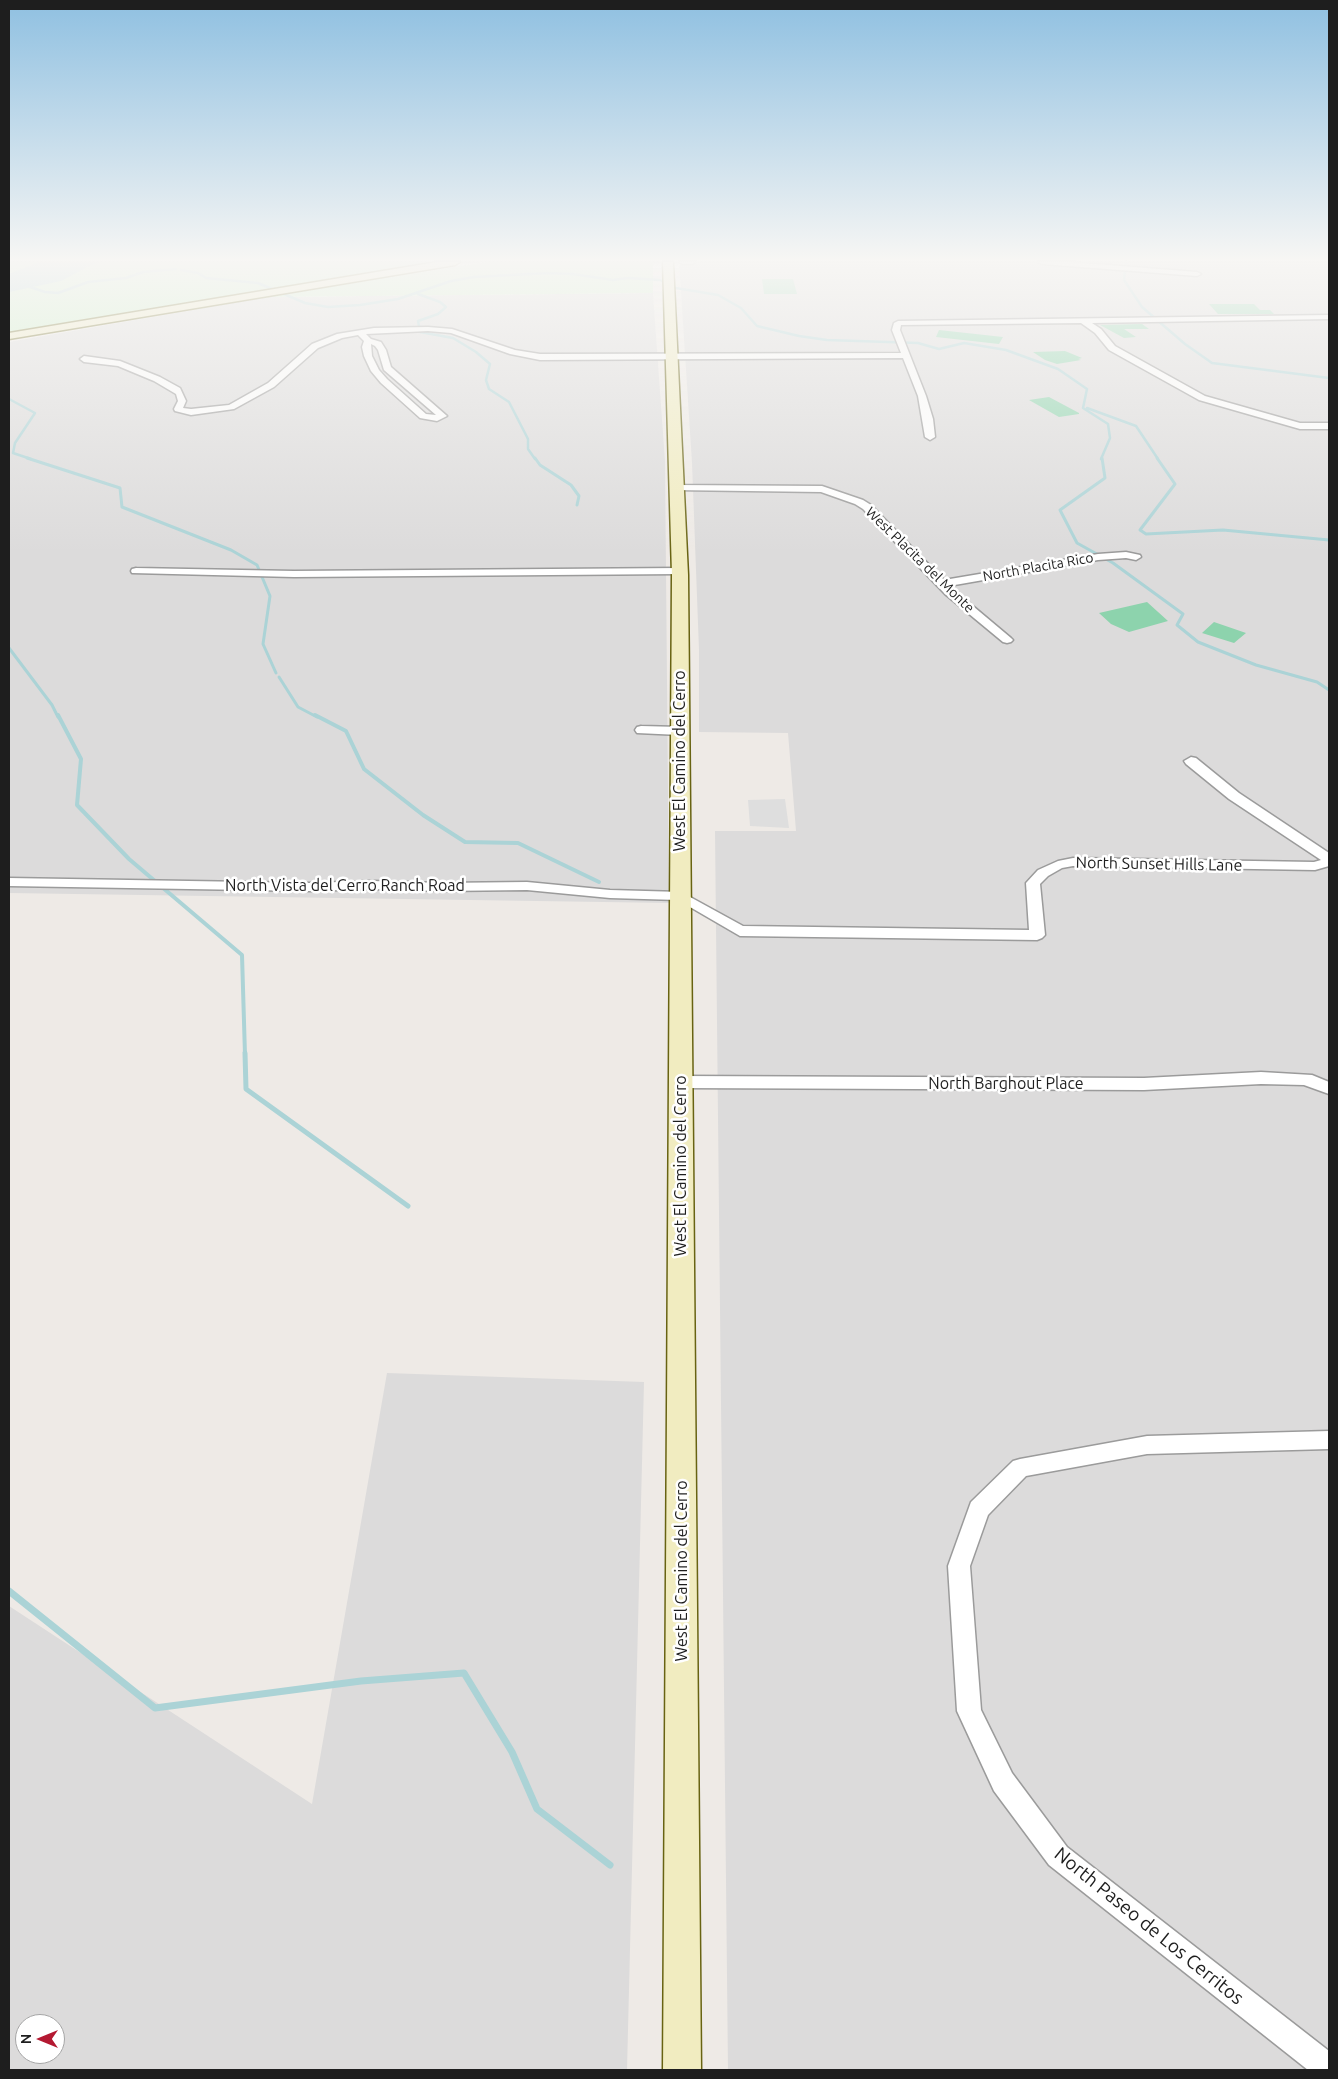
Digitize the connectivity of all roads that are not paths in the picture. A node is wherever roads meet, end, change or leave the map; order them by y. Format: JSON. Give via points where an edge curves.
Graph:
{"nodes":[{"id":1,"x":84,"y":359,"type":"dead end"},
{"id":2,"x":300,"y":359,"type":"edge"},
{"id":3,"x":369,"y":359,"type":"edge"},
{"id":4,"x":385,"y":359,"type":"edge"},
{"id":5,"x":670,"y":359,"type":"edge"},
{"id":6,"x":909,"y":359,"type":"edge"},
{"id":7,"x":1132,"y":359,"type":"edge"},
{"id":8,"x":180,"y":410,"type":"junction"},
{"id":9,"x":170,"y":413,"type":"dead end"},
{"id":10,"x":1329,"y":426,"type":"edge"},
{"id":11,"x":930,"y":437,"type":"dead end"},
{"id":12,"x":677,"y":488,"type":"junction"},
{"id":13,"x":1136,"y":557,"type":"dead end"},
{"id":14,"x":136,"y":571,"type":"dead end"},
{"id":15,"x":680,"y":571,"type":"junction"},
{"id":16,"x":941,"y":584,"type":"junction"},
{"id":17,"x":1007,"y":640,"type":"dead end"},
{"id":18,"x":642,"y":730,"type":"dead end"},
{"id":19,"x":680,"y":731,"type":"junction"},
{"id":20,"x":1191,"y":761,"type":"dead end"},
{"id":21,"x":9,"y":882,"type":"edge"},
{"id":22,"x":681,"y":896,"type":"junction"},
{"id":23,"x":681,"y":1082,"type":"junction"},
{"id":24,"x":1329,"y":1088,"type":"edge"},
{"id":25,"x":1329,"y":1440,"type":"edge"},
{"id":26,"x":1329,"y":2069,"type":"edge"},
{"id":27,"x":682,"y":2070,"type":"edge"}],
"edges":[{"from":1,"to":8,"type":"street","via":[[120,364],[157,379],[180,394]]},
{"from":2,"to":8,"type":"street","via":[[271,384],[231,407],[191,412]]},
{"from":3,"to":4,"type":"street","via":[[384,381],[423,416],[440,417],[441,413],[387,368]]},
{"from":5,"to":12,"type":"street","name":"West El Camino del Cerro"},
{"from":6,"to":11,"type":"street","via":[[922,396]]},
{"from":7,"to":10,"type":"street","via":[[1202,398],[1300,426]]},
{"from":8,"to":9,"type":"street"},
{"from":12,"to":15,"type":"street","name":"West El Camino del Cerro"},
{"from":12,"to":16,"type":"street","name":"West Placita del Monte","via":[[808,488],[842,495],[867,507]]},
{"from":13,"to":16,"type":"street","name":"North Placita Rico","via":[[1101,556]]},
{"from":14,"to":15,"type":"street","via":[[294,574]]},
{"from":15,"to":19,"type":"street","name":"West El Camino del Cerro"},
{"from":16,"to":17,"type":"street","name":"West Placita del Monte"},
{"from":18,"to":19,"type":"street","name":"West El Camino del Cerro"},
{"from":19,"to":22,"type":"street","name":"West El Camino del Cerro"},
{"from":20,"to":22,"type":"street","name":"North Sunset Hills Lane","via":[[1234,796],[1328,858],[1328,862],[1315,866],[1073,862],[1043,873],[1033,883],[1037,935],[740,931]]},
{"from":21,"to":22,"type":"street","name":"North Vista del Cerro Ranch Road","via":[[309,887],[527,886],[610,894]]},
{"from":22,"to":23,"type":"street","name":"West El Camino del Cerro"},
{"from":23,"to":24,"type":"street","name":"North Barghout Place","via":[[1144,1084],[1261,1078],[1306,1079]]},
{"from":23,"to":27,"type":"street","name":"West El Camino del Cerro"},
{"from":25,"to":26,"type":"street","name":"North Paseo de Los Cerritos","via":[[1146,1445],[1020,1468],[980,1509],[960,1566],[970,1711],[1003,1782],[1058,1856]]}]}
